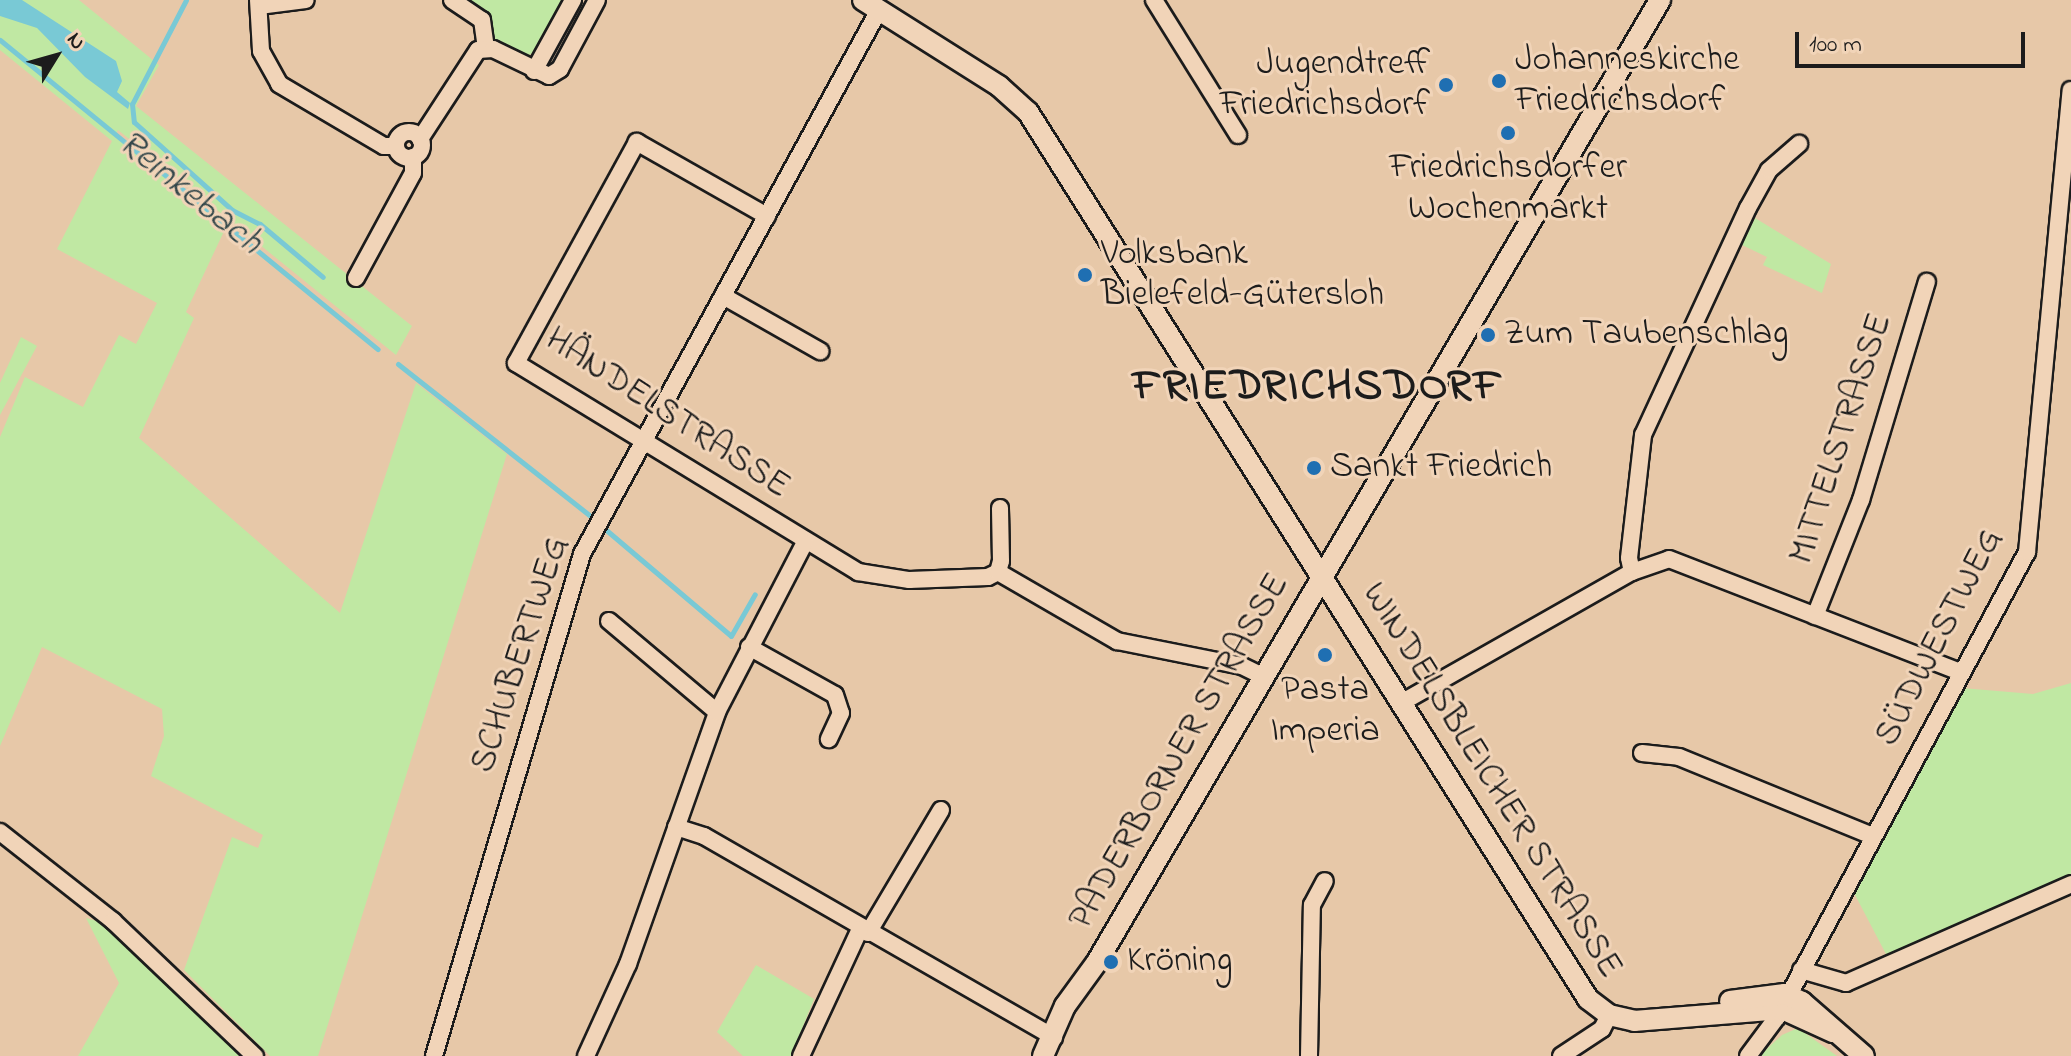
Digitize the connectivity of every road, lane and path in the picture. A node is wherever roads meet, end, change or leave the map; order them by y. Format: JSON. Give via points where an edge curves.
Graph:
{"nodes":[{"id":1,"x":306,"y":0,"type":"edge"},
{"id":2,"x":452,"y":0,"type":"edge"},
{"id":3,"x":573,"y":0,"type":"edge"},
{"id":4,"x":597,"y":0,"type":"edge"},
{"id":5,"x":1154,"y":0,"type":"edge"},
{"id":6,"x":1660,"y":0,"type":"edge"},
{"id":7,"x":259,"y":3,"type":"edge"},
{"id":8,"x":871,"y":5,"type":"edge"},
{"id":9,"x":486,"y":48,"type":"junction"},
{"id":10,"x":534,"y":71,"type":"junction"},
{"id":11,"x":2071,"y":90,"type":"edge"},
{"id":12,"x":1238,"y":135,"type":"dead end"},
{"id":13,"x":420,"y":139,"type":"junction"},
{"id":14,"x":1799,"y":144,"type":"dead end"},
{"id":15,"x":395,"y":146,"type":"junction"},
{"id":16,"x":413,"y":157,"type":"junction"},
{"id":17,"x":767,"y":216,"type":"junction"},
{"id":18,"x":356,"y":278,"type":"dead end"},
{"id":19,"x":1927,"y":282,"type":"dead end"},
{"id":20,"x":723,"y":296,"type":"junction"},
{"id":21,"x":820,"y":351,"type":"dead end"},
{"id":22,"x":645,"y":439,"type":"junction"},
{"id":23,"x":1000,"y":508,"type":"dead end"},
{"id":24,"x":805,"y":542,"type":"junction"},
{"id":25,"x":998,"y":572,"type":"junction"},
{"id":26,"x":1632,"y":572,"type":"junction"},
{"id":27,"x":1322,"y":577,"type":"junction"},
{"id":28,"x":1815,"y":616,"type":"junction"},
{"id":29,"x":609,"y":621,"type":"dead end"},
{"id":30,"x":749,"y":647,"type":"junction"},
{"id":31,"x":1961,"y":672,"type":"junction"},
{"id":32,"x":1265,"y":677,"type":"junction"},
{"id":33,"x":1401,"y":703,"type":"junction"},
{"id":34,"x":717,"y":712,"type":"junction"},
{"id":35,"x":829,"y":739,"type":"dead end"},
{"id":36,"x":1642,"y":753,"type":"dead end"},
{"id":37,"x":941,"y":810,"type":"dead end"},
{"id":38,"x":676,"y":827,"type":"junction"},
{"id":39,"x":0,"y":832,"type":"edge"},
{"id":40,"x":1873,"y":836,"type":"junction"},
{"id":41,"x":1325,"y":881,"type":"dead end"},
{"id":42,"x":2071,"y":884,"type":"edge"},
{"id":43,"x":864,"y":931,"type":"junction"},
{"id":44,"x":1801,"y":970,"type":"junction"},
{"id":45,"x":1785,"y":1003,"type":"junction"},
{"id":46,"x":1609,"y":1015,"type":"junction"},
{"id":47,"x":1056,"y":1034,"type":"junction"},
{"id":48,"x":255,"y":1056,"type":"edge"},
{"id":49,"x":434,"y":1056,"type":"edge"},
{"id":50,"x":586,"y":1056,"type":"edge"},
{"id":51,"x":801,"y":1056,"type":"edge"},
{"id":52,"x":1043,"y":1056,"type":"edge"},
{"id":53,"x":1309,"y":1056,"type":"edge"},
{"id":54,"x":1561,"y":1056,"type":"edge"},
{"id":55,"x":1748,"y":1056,"type":"edge"},
{"id":56,"x":1864,"y":1056,"type":"edge"}],
"edges":[{"from":1,"to":7,"type":"street"},
{"from":2,"to":9,"type":"street","via":[[482,20]]},
{"from":3,"to":10,"type":"street"},
{"from":4,"to":10,"type":"street","via":[[560,69],[549,76]]},
{"from":5,"to":12,"type":"street"},
{"from":6,"to":27,"type":"main road","name":"PADERBORNER STRASSE"},
{"from":7,"to":15,"type":"street","via":[[261,51],[279,84],[384,146]]},
{"from":8,"to":17,"type":"street","name":"SCHUBERTWEG"},
{"from":8,"to":27,"type":"main road","name":"WINDELSBLEICHER STRASSE","via":[[999,86],[1028,112]]},
{"from":9,"to":10,"type":"street"},
{"from":9,"to":13,"type":"street","via":[[473,56],[435,123]]},
{"from":11,"to":31,"type":"street","name":"SÜDWESTWEG","via":[[2028,543]]},
{"from":13,"to":15,"type":"street","via":[[405,132]]},
{"from":13,"to":16,"type":"street","via":[[420,152]]},
{"from":14,"to":26,"type":"street","via":[[1769,170],[1748,208],[1643,435],[1629,558]]},
{"from":15,"to":16,"type":"street","via":[[401,156]]},
{"from":16,"to":18,"type":"street","via":[[413,173]]},
{"from":17,"to":20,"type":"street","name":"SCHUBERTWEG"},
{"from":17,"to":22,"type":"street","name":"HÄNDELSTRASSE","via":[[637,142],[564,273],[516,363]]},
{"from":19,"to":28,"type":"street","name":"MITTELSTRASSE","via":[[1861,500]]},
{"from":20,"to":21,"type":"street"},
{"from":20,"to":22,"type":"street","name":"SCHUBERTWEG"},
{"from":22,"to":24,"type":"street","name":"HÄNDELSTRASSE"},
{"from":22,"to":49,"type":"street","name":"SCHUBERTWEG","via":[[582,554]]},
{"from":23,"to":25,"type":"street"},
{"from":24,"to":25,"type":"street","name":"HÄNDELSTRASSE","via":[[834,561],[876,577],[988,577]]},
{"from":24,"to":30,"type":"street"},
{"from":25,"to":32,"type":"street","via":[[1128,646],[1242,666]]},
{"from":26,"to":28,"type":"street","via":[[1669,559]]},
{"from":26,"to":33,"type":"street"},
{"from":27,"to":32,"type":"main road","name":"PADERBORNER STRASSE"},
{"from":27,"to":33,"type":"main road","name":"WINDELSBLEICHER STRASSE"},
{"from":28,"to":31,"type":"street"},
{"from":29,"to":34,"type":"street"},
{"from":30,"to":34,"type":"street"},
{"from":30,"to":35,"type":"street","via":[[835,695],[841,713]]},
{"from":31,"to":40,"type":"street","name":"SÜDWESTWEG"},
{"from":32,"to":47,"type":"main road","name":"PADERBORNER STRASSE","via":[[1097,962],[1084,999]]},
{"from":33,"to":46,"type":"main road","name":"WINDELSBLEICHER STRASSE","via":[[1579,986]]},
{"from":34,"to":38,"type":"street"},
{"from":36,"to":40,"type":"street","via":[[1679,757]]},
{"from":37,"to":43,"type":"street"},
{"from":38,"to":43,"type":"street","via":[[704,836]]},
{"from":38,"to":50,"type":"street","via":[[628,964]]},
{"from":39,"to":48,"type":"street","via":[[113,921]]},
{"from":40,"to":44,"type":"street","name":"SÜDWESTWEG"},
{"from":41,"to":53,"type":"street","via":[[1312,905]]},
{"from":42,"to":44,"type":"street","via":[[1856,979],[1835,983]]},
{"from":43,"to":47,"type":"street"},
{"from":43,"to":51,"type":"street"},
{"from":44,"to":45,"type":"street","name":"SÜDWESTWEG"},
{"from":45,"to":46,"type":"main road","name":"WINDELSBLEICHER STRASSE","via":[[1648,1021]]},
{"from":45,"to":55,"type":"street","name":"SÜDWESTWEG"},
{"from":45,"to":56,"type":"main road","name":"WINDELSBLEICHER STRASSE"},
{"from":46,"to":54,"type":"street","via":[[1602,1029]]},
{"from":47,"to":52,"type":"main road","name":"PADERBORNER STRASSE"}]}
